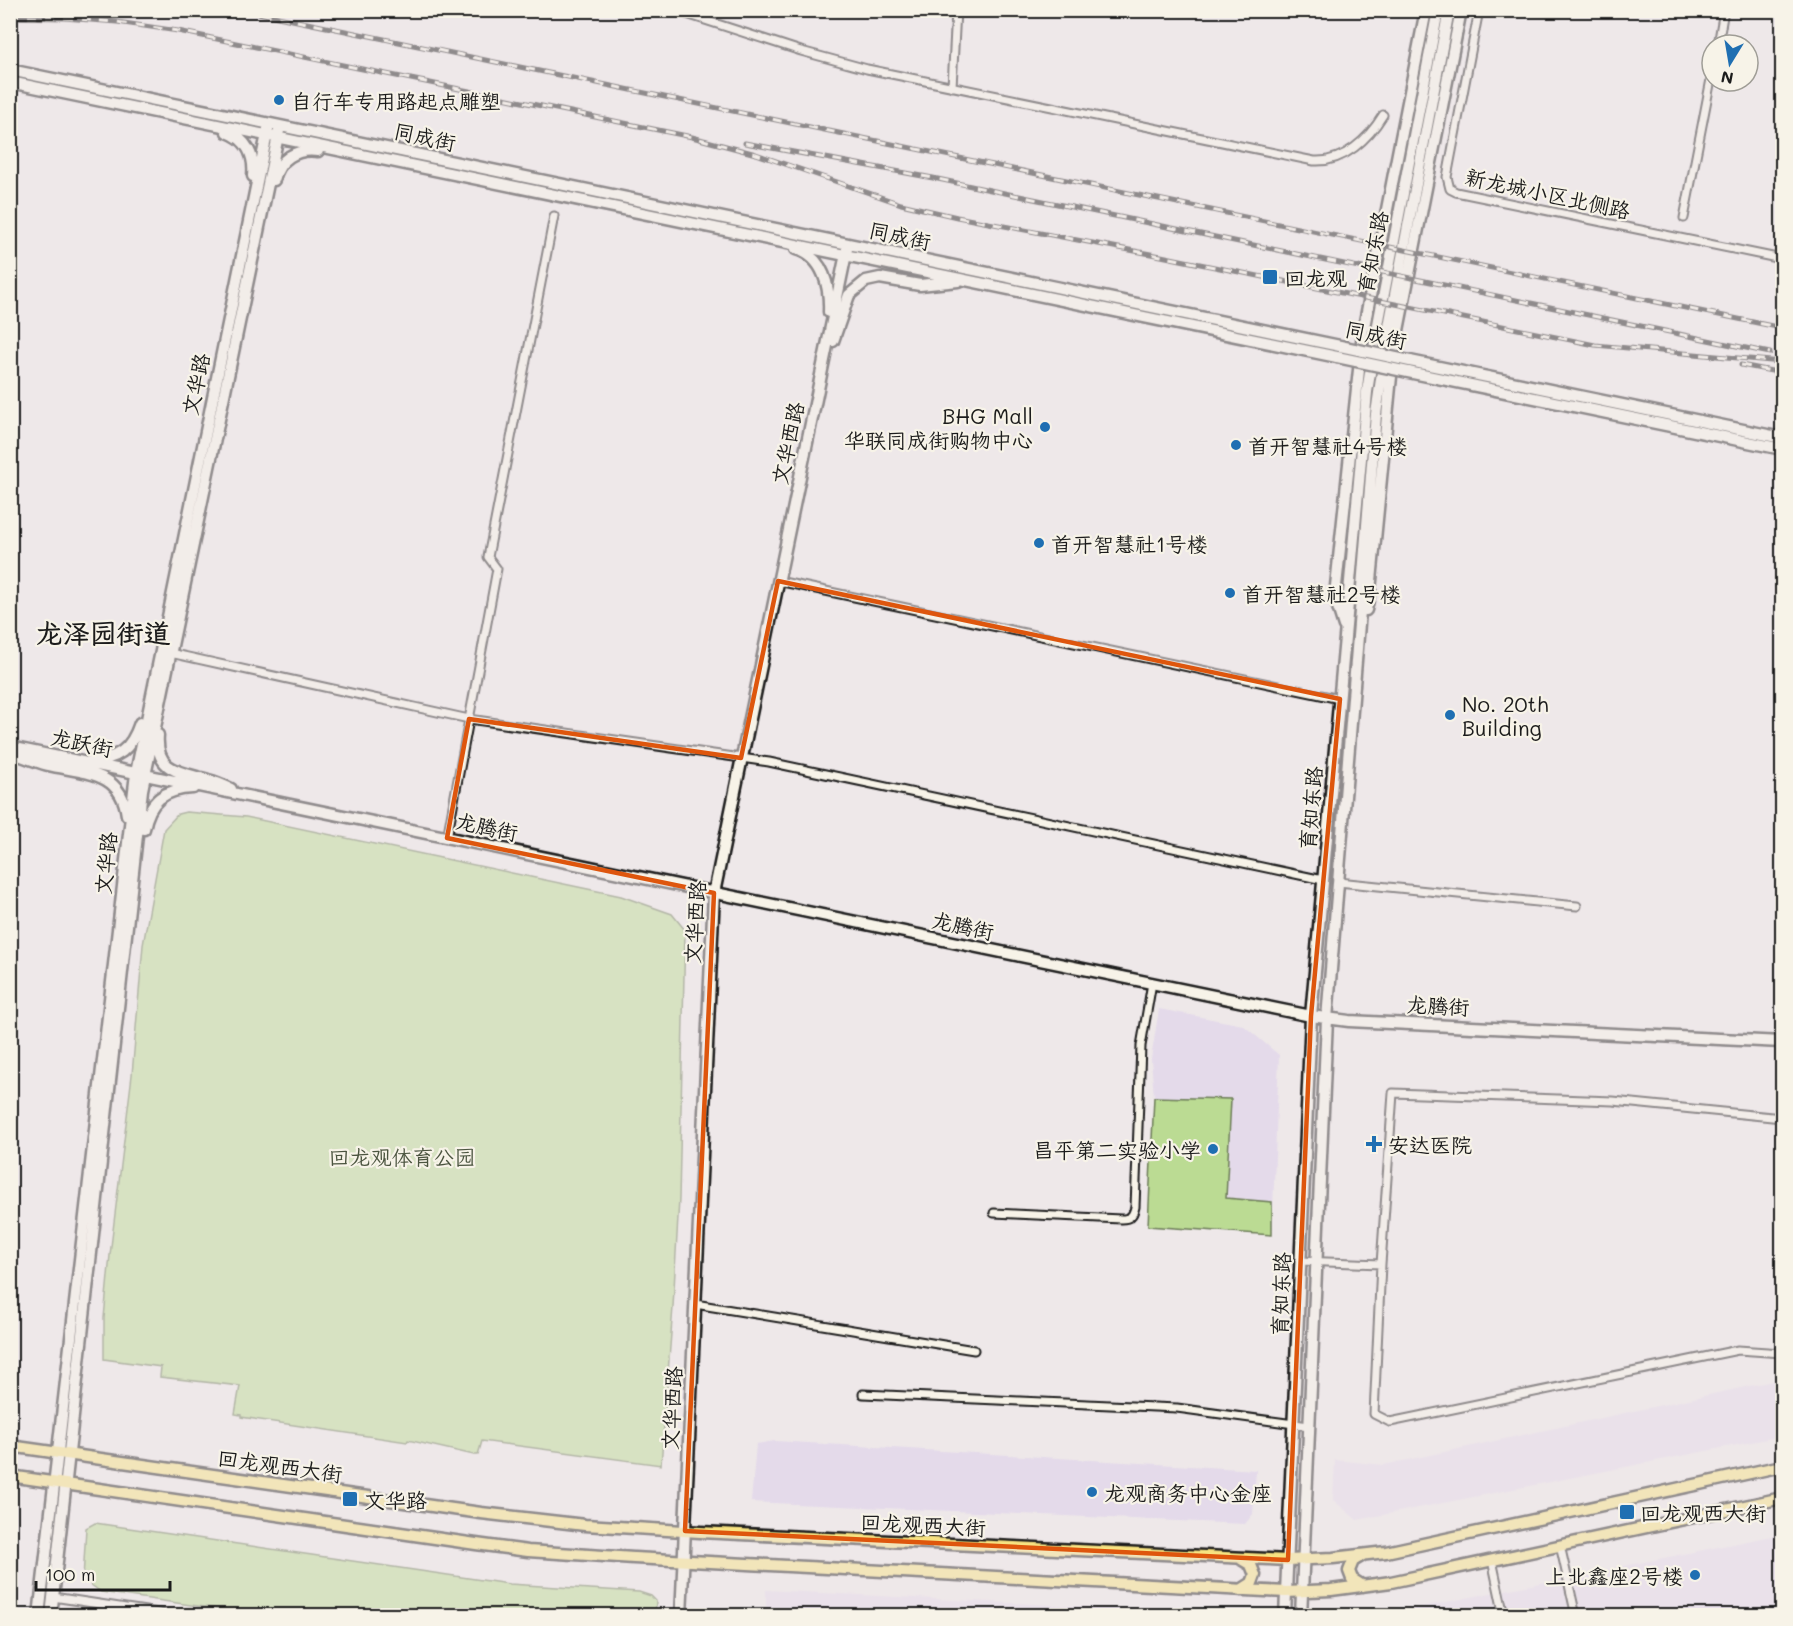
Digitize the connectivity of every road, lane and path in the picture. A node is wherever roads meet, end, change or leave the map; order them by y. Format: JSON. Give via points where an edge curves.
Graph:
{"nodes":[{"id":1,"x":674,"y":10,"type":"edge"},
{"id":2,"x":956,"y":10,"type":"edge"},
{"id":3,"x":1426,"y":10,"type":"edge"},
{"id":4,"x":1438,"y":10,"type":"edge"},
{"id":5,"x":1449,"y":10,"type":"edge"},
{"id":6,"x":1461,"y":10,"type":"edge"},
{"id":7,"x":1479,"y":10,"type":"edge"},
{"id":8,"x":1724,"y":10,"type":"edge"},
{"id":9,"x":1720,"y":33,"type":"edge"},
{"id":10,"x":10,"y":70,"type":"edge"},
{"id":11,"x":10,"y":82,"type":"edge"},
{"id":12,"x":952,"y":87,"type":"junction"},
{"id":13,"x":1708,"y":93,"type":"edge"},
{"id":14,"x":140,"y":109,"type":"junction"},
{"id":15,"x":1383,"y":115,"type":"dead end"},
{"id":16,"x":273,"y":131,"type":"junction"},
{"id":17,"x":401,"y":163,"type":"junction"},
{"id":18,"x":554,"y":216,"type":"dead end"},
{"id":19,"x":1684,"y":218,"type":"dead end"},
{"id":20,"x":706,"y":226,"type":"junction"},
{"id":21,"x":247,"y":228,"type":"junction"},
{"id":22,"x":847,"y":250,"type":"junction"},
{"id":23,"x":1782,"y":259,"type":"edge"},
{"id":24,"x":250,"y":271,"type":"junction"},
{"id":25,"x":975,"y":282,"type":"junction"},
{"id":26,"x":828,"y":342,"type":"junction"},
{"id":27,"x":1339,"y":352,"type":"junction"},
{"id":28,"x":822,"y":372,"type":"junction"},
{"id":29,"x":1782,"y":446,"type":"edge"},
{"id":30,"x":778,"y":581,"type":"junction"},
{"id":31,"x":1345,"y":641,"type":"junction"},
{"id":32,"x":1358,"y":642,"type":"junction"},
{"id":33,"x":165,"y":652,"type":"junction"},
{"id":34,"x":1340,"y":699,"type":"junction"},
{"id":35,"x":469,"y":719,"type":"junction"},
{"id":36,"x":10,"y":749,"type":"edge"},
{"id":37,"x":62,"y":758,"type":"junction"},
{"id":38,"x":741,"y":758,"type":"junction"},
{"id":39,"x":140,"y":774,"type":"junction"},
{"id":40,"x":233,"y":794,"type":"junction"},
{"id":41,"x":259,"y":799,"type":"junction"},
{"id":42,"x":447,"y":838,"type":"junction"},
{"id":43,"x":127,"y":844,"type":"junction"},
{"id":44,"x":1323,"y":880,"type":"junction"},
{"id":45,"x":1338,"y":882,"type":"junction"},
{"id":46,"x":714,"y":893,"type":"junction"},
{"id":47,"x":1577,"y":906,"type":"dead end"},
{"id":48,"x":129,"y":912,"type":"junction"},
{"id":49,"x":1152,"y":983,"type":"junction"},
{"id":50,"x":1311,"y":1016,"type":"junction"},
{"id":51,"x":1327,"y":1018,"type":"junction"},
{"id":52,"x":1782,"y":1041,"type":"edge"},
{"id":53,"x":1782,"y":1118,"type":"edge"},
{"id":54,"x":994,"y":1213,"type":"dead end"},
{"id":55,"x":1300,"y":1261,"type":"junction"},
{"id":56,"x":1316,"y":1262,"type":"junction"},
{"id":57,"x":1381,"y":1264,"type":"junction"},
{"id":58,"x":695,"y":1305,"type":"junction"},
{"id":59,"x":974,"y":1350,"type":"dead end"},
{"id":60,"x":1782,"y":1353,"type":"edge"},
{"id":61,"x":863,"y":1394,"type":"dead end"},
{"id":62,"x":1294,"y":1424,"type":"junction"},
{"id":63,"x":1309,"y":1426,"type":"junction"},
{"id":64,"x":10,"y":1446,"type":"edge"},
{"id":65,"x":63,"y":1453,"type":"junction"},
{"id":66,"x":1782,"y":1466,"type":"edge"},
{"id":67,"x":10,"y":1476,"type":"edge"},
{"id":68,"x":60,"y":1483,"type":"junction"},
{"id":69,"x":1782,"y":1498,"type":"edge"},
{"id":70,"x":685,"y":1531,"type":"junction"},
{"id":71,"x":1560,"y":1545,"type":"junction"},
{"id":72,"x":1363,"y":1555,"type":"junction"},
{"id":73,"x":1239,"y":1559,"type":"junction"},
{"id":74,"x":684,"y":1560,"type":"junction"},
{"id":75,"x":1288,"y":1560,"type":"junction"},
{"id":76,"x":1303,"y":1560,"type":"junction"},
{"id":77,"x":1492,"y":1560,"type":"junction"},
{"id":78,"x":1365,"y":1586,"type":"junction"},
{"id":79,"x":1238,"y":1590,"type":"junction"},
{"id":80,"x":1286,"y":1592,"type":"junction"},
{"id":81,"x":1302,"y":1592,"type":"junction"},
{"id":82,"x":53,"y":1597,"type":"junction"},
{"id":83,"x":39,"y":1616,"type":"edge"},
{"id":84,"x":51,"y":1616,"type":"edge"},
{"id":85,"x":179,"y":1616,"type":"edge"},
{"id":86,"x":681,"y":1616,"type":"edge"},
{"id":87,"x":1285,"y":1616,"type":"edge"},
{"id":88,"x":1301,"y":1616,"type":"edge"},
{"id":89,"x":1504,"y":1616,"type":"edge"},
{"id":90,"x":1575,"y":1616,"type":"edge"}],
"edges":[{"from":1,"to":12,"type":"street","via":[[835,61]]},
{"from":2,"to":12,"type":"street"},
{"from":3,"to":31,"type":"main road","via":[[1358,368],[1336,586]]},
{"from":4,"to":31,"type":"main road","name":"育知东路","via":[[1371,361]]},
{"from":5,"to":32,"type":"main road","name":"育知东路","via":[[1381,371]]},
{"from":6,"to":32,"type":"main road","via":[[1393,356],[1370,591]]},
{"from":7,"to":23,"type":"street","name":"新龙城小区北侧路","via":[[1447,177],[1453,191]]},
{"from":8,"to":9,"type":"street"},
{"from":10,"to":16,"type":"main road","name":"同成街"},
{"from":11,"to":14,"type":"main road","name":"同成街"},
{"from":12,"to":15,"type":"street","via":[[1314,161],[1328,160],[1359,144]]},
{"from":13,"to":19,"type":"street"},
{"from":14,"to":16,"type":"main road","name":"同成街"},
{"from":14,"to":21,"type":"main road","via":[[228,132],[243,141],[251,153],[253,167]]},
{"from":16,"to":17,"type":"main road","name":"同成街"},
{"from":16,"to":21,"type":"main road","name":"文华路"},
{"from":16,"to":22,"type":"main road","name":"同成街"},
{"from":16,"to":24,"type":"main road","name":"文华路"},
{"from":17,"to":20,"type":"main road","name":"同成街"},
{"from":17,"to":24,"type":"main road","via":[[311,150],[293,154],[280,165],[274,177]]},
{"from":18,"to":35,"type":"street","via":[[488,557],[497,569]]},
{"from":20,"to":22,"type":"main road","name":"同成街"},
{"from":20,"to":26,"type":"main road","via":[[810,255],[828,287]]},
{"from":21,"to":33,"type":"main road","name":"文华路"},
{"from":22,"to":25,"type":"main road","name":"同成街"},
{"from":22,"to":26,"type":"main road","name":"文华西路"},
{"from":22,"to":27,"type":"main road","name":"同成街"},
{"from":24,"to":33,"type":"main road","name":"文华路"},
{"from":25,"to":27,"type":"main road","name":"同成街"},
{"from":25,"to":28,"type":"main road","via":[[920,285],[880,278],[862,283],[846,301]]},
{"from":26,"to":28,"type":"main road","name":"文华西路"},
{"from":27,"to":29,"type":"main road","name":"同成街","bridge":true},
{"from":28,"to":30,"type":"main road","name":"文华西路"},
{"from":30,"to":34,"type":"street"},
{"from":30,"to":38,"type":"main road","name":"文华西路"},
{"from":31,"to":34,"type":"main road","name":"育知东路"},
{"from":32,"to":45,"type":"main road","name":"育知东路"},
{"from":33,"to":35,"type":"street"},
{"from":33,"to":37,"type":"main road","via":[[147,688],[140,723],[131,743],[116,755],[100,760]]},
{"from":33,"to":39,"type":"main road","name":"文华路"},
{"from":33,"to":41,"type":"main road","via":[[167,691],[158,741],[163,761],[177,772]]},
{"from":34,"to":44,"type":"main road","name":"育知东路"},
{"from":35,"to":38,"type":"street"},
{"from":35,"to":42,"type":"street"},
{"from":36,"to":37,"type":"main road","name":"龙跃街"},
{"from":36,"to":43,"type":"main road","via":[[38,762],[101,776],[113,783],[127,810]]},
{"from":37,"to":39,"type":"main road","name":"龙跃街"},
{"from":38,"to":44,"type":"street"},
{"from":38,"to":46,"type":"main road","name":"文华西路"},
{"from":39,"to":40,"type":"main road","name":"龙腾街"},
{"from":39,"to":43,"type":"main road","name":"文华路"},
{"from":39,"to":48,"type":"main road","name":"文华路"},
{"from":40,"to":41,"type":"main road","name":"龙腾街"},
{"from":40,"to":48,"type":"main road","via":[[180,789],[154,803],[146,818]]},
{"from":41,"to":42,"type":"main road","name":"龙腾街"},
{"from":42,"to":46,"type":"main road","name":"龙腾街"},
{"from":43,"to":65,"type":"main road","name":"文华路"},
{"from":44,"to":50,"type":"main road","name":"育知东路"},
{"from":45,"to":47,"type":"street"},
{"from":45,"to":51,"type":"main road","name":"育知东路"},
{"from":46,"to":49,"type":"main road","name":"龙腾街"},
{"from":46,"to":58,"type":"main road","name":"文华西路"},
{"from":48,"to":65,"type":"main road","name":"文华路"},
{"from":49,"to":50,"type":"main road","name":"龙腾街"},
{"from":49,"to":54,"type":"street","via":[[1141,1046],[1133,1215],[1121,1220]]},
{"from":50,"to":51,"type":"main road","name":"龙腾街"},
{"from":50,"to":55,"type":"main road","name":"育知东路"},
{"from":51,"to":52,"type":"main road","name":"龙腾街"},
{"from":51,"to":56,"type":"main road","name":"育知东路"},
{"from":53,"to":57,"type":"street","via":[[1613,1101],[1393,1093]]},
{"from":55,"to":56,"type":"street"},
{"from":55,"to":62,"type":"main road","name":"育知东路"},
{"from":56,"to":57,"type":"street"},
{"from":56,"to":63,"type":"main road","name":"育知东路"},
{"from":57,"to":60,"type":"street","via":[[1374,1414],[1390,1422],[1738,1350]]},
{"from":58,"to":59,"type":"street"},
{"from":58,"to":70,"type":"main road","name":"文华西路"},
{"from":61,"to":62,"type":"street","via":[[1177,1408]]},
{"from":62,"to":63,"type":"street"},
{"from":62,"to":75,"type":"main road","name":"育知东路"},
{"from":63,"to":76,"type":"main road","name":"育知东路"},
{"from":64,"to":65,"type":"main road","name":"回龙观西大街"},
{"from":65,"to":68,"type":"main road","name":"文华路"},
{"from":65,"to":70,"type":"main road","name":"回龙观西大街","via":[[481,1514]]},
{"from":66,"to":72,"type":"main road","name":"回龙观西大街"},
{"from":67,"to":68,"type":"main road"},
{"from":68,"to":74,"type":"main road","via":[[507,1548]]},
{"from":68,"to":82,"type":"main road","name":"文华路"},
{"from":68,"to":83,"type":"main road","name":"文华路"},
{"from":69,"to":71,"type":"main road"},
{"from":70,"to":73,"type":"main road","name":"回龙观西大街"},
{"from":70,"to":74,"type":"main road","name":"文华西路"},
{"from":71,"to":77,"type":"main road"},
{"from":71,"to":90,"type":"street"},
{"from":72,"to":76,"type":"main road","name":"回龙观西大街"},
{"from":72,"to":78,"type":"main road","via":[[1353,1561],[1349,1571],[1354,1582]]},
{"from":73,"to":75,"type":"main road","name":"回龙观西大街"},
{"from":73,"to":79,"type":"main road","via":[[1251,1565],[1255,1575],[1250,1586]]},
{"from":74,"to":79,"type":"main road"},
{"from":74,"to":86,"type":"main road","name":"文华西路"},
{"from":75,"to":76,"type":"main road","name":"回龙观西大街"},
{"from":75,"to":80,"type":"main road","name":"育知东路"},
{"from":76,"to":81,"type":"main road","name":"育知东路"},
{"from":77,"to":78,"type":"main road"},
{"from":77,"to":89,"type":"street"},
{"from":78,"to":81,"type":"main road"},
{"from":79,"to":80,"type":"main road"},
{"from":80,"to":81,"type":"main road"},
{"from":80,"to":87,"type":"main road","name":"育知东路"},
{"from":81,"to":88,"type":"main road","name":"育知东路"},
{"from":82,"to":84,"type":"main road","name":"文华路"},
{"from":82,"to":85,"type":"street"}]}
